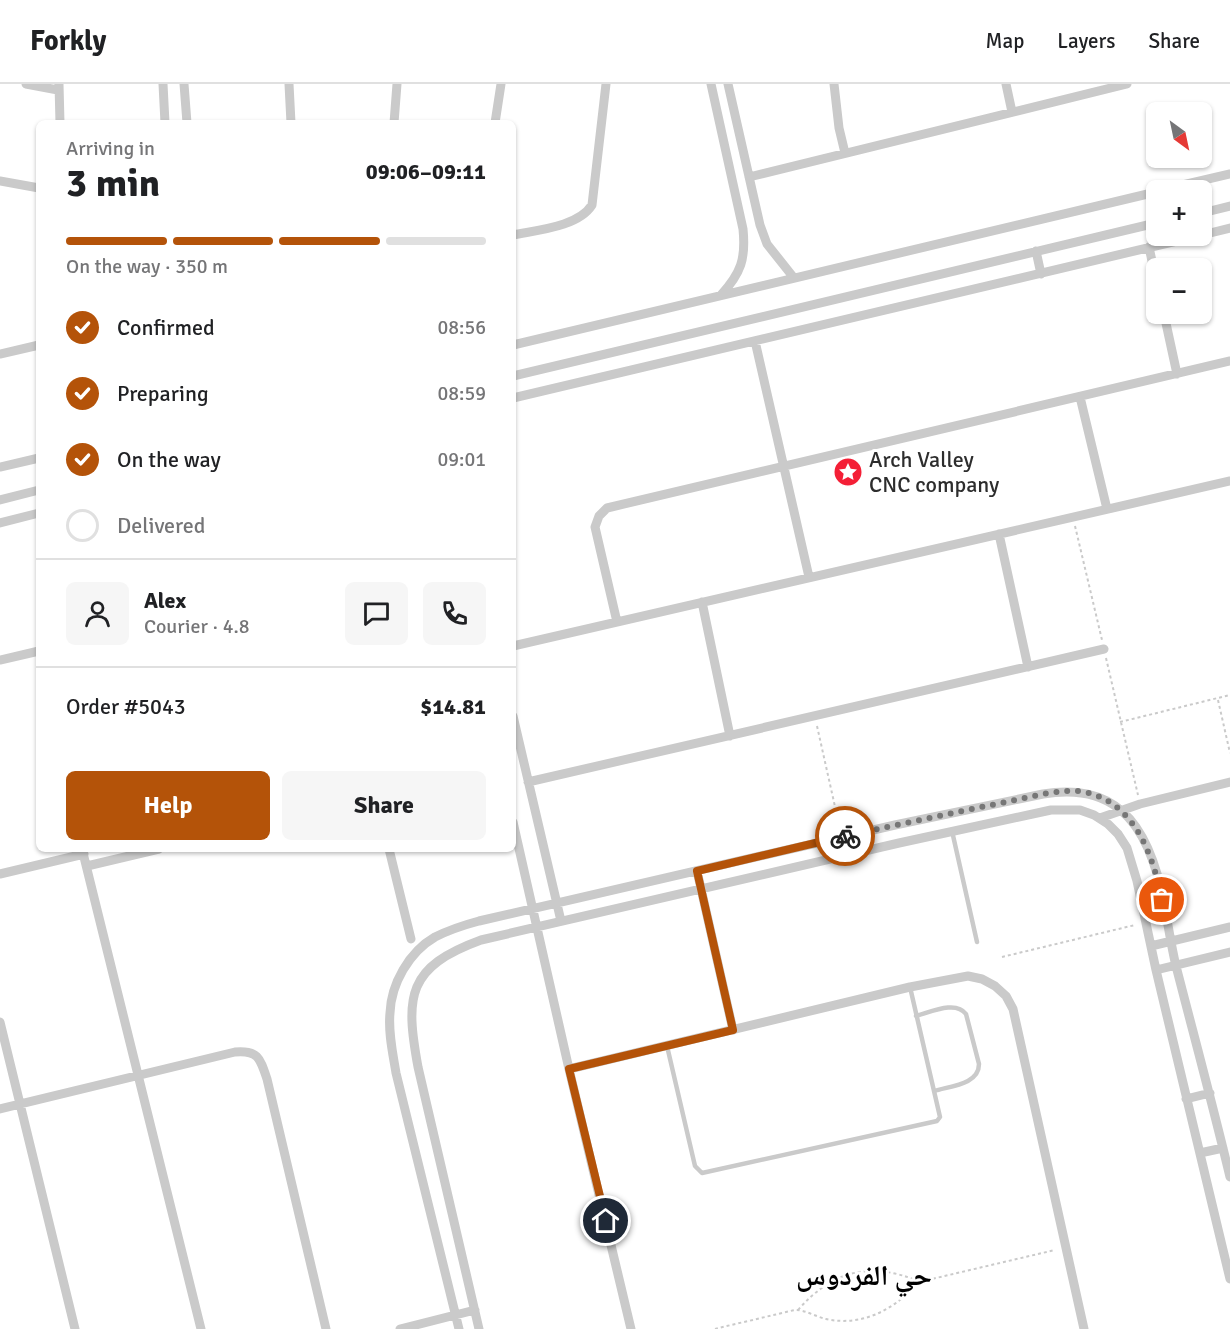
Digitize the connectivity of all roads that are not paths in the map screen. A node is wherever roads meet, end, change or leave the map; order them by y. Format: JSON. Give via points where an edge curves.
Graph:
{"nodes":[{"id":1,"x":26,"y":84,"type":"edge"},
{"id":2,"x":163,"y":84,"type":"edge"},
{"id":3,"x":184,"y":84,"type":"edge"},
{"id":4,"x":290,"y":84,"type":"edge"},
{"id":5,"x":397,"y":84,"type":"edge"},
{"id":6,"x":501,"y":84,"type":"edge"},
{"id":7,"x":606,"y":84,"type":"edge"},
{"id":8,"x":711,"y":84,"type":"edge"},
{"id":9,"x":728,"y":84,"type":"edge"},
{"id":10,"x":834,"y":84,"type":"edge"},
{"id":11,"x":1006,"y":84,"type":"edge"},
{"id":12,"x":1127,"y":84,"type":"edge"},
{"id":13,"x":1110,"y":86,"type":"edge"},
{"id":14,"x":59,"y":87,"type":"edge"},
{"id":15,"x":1012,"y":112,"type":"junction"},
{"id":16,"x":60,"y":120,"type":"edge"},
{"id":17,"x":165,"y":120,"type":"edge"},
{"id":18,"x":187,"y":120,"type":"edge"},
{"id":19,"x":291,"y":120,"type":"edge"},
{"id":20,"x":394,"y":120,"type":"edge"},
{"id":21,"x":495,"y":120,"type":"edge"},
{"id":22,"x":845,"y":153,"type":"junction"},
{"id":23,"x":1230,"y":174,"type":"edge"},
{"id":24,"x":749,"y":177,"type":"junction"},
{"id":25,"x":1204,"y":180,"type":"edge"},
{"id":26,"x":0,"y":181,"type":"edge"},
{"id":27,"x":36,"y":187,"type":"edge"},
{"id":28,"x":1146,"y":194,"type":"edge"},
{"id":29,"x":1230,"y":206,"type":"edge"},
{"id":30,"x":1212,"y":210,"type":"edge"},
{"id":31,"x":1146,"y":225,"type":"edge"},
{"id":32,"x":1230,"y":228,"type":"edge"},
{"id":33,"x":1212,"y":232,"type":"edge"},
{"id":34,"x":516,"y":234,"type":"edge"},
{"id":35,"x":1153,"y":246,"type":"edge"},
{"id":36,"x":1149,"y":247,"type":"junction"},
{"id":37,"x":1036,"y":251,"type":"junction"},
{"id":38,"x":1151,"y":258,"type":"edge"},
{"id":39,"x":1041,"y":274,"type":"junction"},
{"id":40,"x":794,"y":278,"type":"junction"},
{"id":41,"x":721,"y":295,"type":"junction"},
{"id":42,"x":790,"y":312,"type":"junction"},
{"id":43,"x":1166,"y":324,"type":"edge"},
{"id":44,"x":795,"y":331,"type":"junction"},
{"id":45,"x":755,"y":341,"type":"junction"},
{"id":46,"x":516,"y":344,"type":"edge"},
{"id":47,"x":36,"y":346,"type":"edge"},
{"id":48,"x":622,"y":351,"type":"junction"},
{"id":49,"x":0,"y":354,"type":"edge"},
{"id":50,"x":1230,"y":361,"type":"edge"},
{"id":51,"x":627,"y":371,"type":"junction"},
{"id":52,"x":1177,"y":374,"type":"junction"},
{"id":53,"x":516,"y":375,"type":"edge"},
{"id":54,"x":516,"y":397,"type":"edge"},
{"id":55,"x":1080,"y":397,"type":"junction"},
{"id":56,"x":36,"y":459,"type":"edge"},
{"id":57,"x":784,"y":466,"type":"junction"},
{"id":58,"x":0,"y":467,"type":"edge"},
{"id":59,"x":1230,"y":481,"type":"edge"},
{"id":60,"x":36,"y":491,"type":"edge"},
{"id":61,"x":0,"y":500,"type":"edge"},
{"id":62,"x":1107,"y":509,"type":"junction"},
{"id":63,"x":36,"y":514,"type":"edge"},
{"id":64,"x":0,"y":523,"type":"edge"},
{"id":65,"x":999,"y":534,"type":"junction"},
{"id":66,"x":809,"y":577,"type":"junction"},
{"id":67,"x":702,"y":602,"type":"junction"},
{"id":68,"x":617,"y":622,"type":"junction"},
{"id":69,"x":516,"y":645,"type":"edge"},
{"id":70,"x":1104,"y":649,"type":"dead end"},
{"id":71,"x":36,"y":652,"type":"edge"},
{"id":72,"x":0,"y":660,"type":"edge"},
{"id":73,"x":1028,"y":667,"type":"junction"},
{"id":74,"x":516,"y":730,"type":"edge"},
{"id":75,"x":730,"y":736,"type":"junction"},
{"id":76,"x":523,"y":761,"type":"junction"},
{"id":77,"x":516,"y":762,"type":"edge"},
{"id":78,"x":528,"y":782,"type":"junction"},
{"id":79,"x":1230,"y":783,"type":"edge"},
{"id":80,"x":1120,"y":810,"type":"junction"},
{"id":81,"x":1100,"y":818,"type":"junction"},
{"id":82,"x":895,"y":825,"type":"junction"},
{"id":83,"x":952,"y":831,"type":"junction"},
{"id":84,"x":516,"y":835,"type":"edge"},
{"id":85,"x":899,"y":843,"type":"junction"},
{"id":86,"x":79,"y":852,"type":"edge"},
{"id":87,"x":83,"y":852,"type":"edge"},
{"id":88,"x":146,"y":852,"type":"edge"},
{"id":89,"x":390,"y":852,"type":"edge"},
{"id":90,"x":87,"y":866,"type":"junction"},
{"id":91,"x":697,"y":871,"type":"junction"},
{"id":92,"x":0,"y":874,"type":"edge"},
{"id":93,"x":701,"y":888,"type":"junction"},
{"id":94,"x":556,"y":902,"type":"junction"},
{"id":95,"x":533,"y":907,"type":"junction"},
{"id":96,"x":561,"y":921,"type":"junction"},
{"id":97,"x":537,"y":926,"type":"junction"},
{"id":98,"x":1230,"y":927,"type":"edge"},
{"id":99,"x":411,"y":939,"type":"dead end"},
{"id":100,"x":1170,"y":941,"type":"junction"},
{"id":101,"x":977,"y":942,"type":"dead end"},
{"id":102,"x":1151,"y":946,"type":"junction"},
{"id":103,"x":1230,"y":952,"type":"edge"},
{"id":104,"x":1176,"y":965,"type":"junction"},
{"id":105,"x":1155,"y":970,"type":"junction"},
{"id":106,"x":910,"y":987,"type":"junction"},
{"id":107,"x":916,"y":1016,"type":"junction"},
{"id":108,"x":0,"y":1022,"type":"edge"},
{"id":109,"x":733,"y":1030,"type":"junction"},
{"id":110,"x":667,"y":1046,"type":"junction"},
{"id":111,"x":569,"y":1069,"type":"junction"},
{"id":112,"x":139,"y":1075,"type":"junction"},
{"id":113,"x":934,"y":1091,"type":"junction"},
{"id":114,"x":1210,"y":1093,"type":"junction"},
{"id":115,"x":1186,"y":1098,"type":"junction"},
{"id":116,"x":20,"y":1104,"type":"junction"},
{"id":117,"x":0,"y":1108,"type":"edge"},
{"id":118,"x":1223,"y":1148,"type":"junction"},
{"id":119,"x":1200,"y":1153,"type":"junction"},
{"id":120,"x":1230,"y":1177,"type":"edge"},
{"id":121,"x":445,"y":1184,"type":"junction"},
{"id":122,"x":424,"y":1188,"type":"junction"},
{"id":123,"x":1230,"y":1279,"type":"edge"},
{"id":124,"x":475,"y":1310,"type":"junction"},
{"id":125,"x":456,"y":1315,"type":"junction"},
{"id":126,"x":75,"y":1329,"type":"edge"},
{"id":127,"x":201,"y":1329,"type":"edge"},
{"id":128,"x":326,"y":1329,"type":"edge"},
{"id":129,"x":400,"y":1329,"type":"edge"},
{"id":130,"x":459,"y":1329,"type":"edge"},
{"id":131,"x":479,"y":1329,"type":"edge"},
{"id":132,"x":632,"y":1329,"type":"edge"},
{"id":133,"x":1084,"y":1329,"type":"edge"}],
"edges":[{"from":1,"to":14,"type":"street"},
{"from":2,"to":17,"type":"street"},
{"from":3,"to":18,"type":"street"},
{"from":4,"to":19,"type":"street"},
{"from":5,"to":20,"type":"street"},
{"from":6,"to":21,"type":"street"},
{"from":7,"to":34,"type":"street","via":[[592,206],[575,221]]},
{"from":8,"to":41,"type":"street","via":[[745,248],[734,282]]},
{"from":9,"to":24,"type":"street"},
{"from":10,"to":22,"type":"street"},
{"from":11,"to":15,"type":"street"},
{"from":12,"to":13,"type":"street"},
{"from":13,"to":15,"type":"street"},
{"from":14,"to":16,"type":"street"},
{"from":15,"to":22,"type":"street"},
{"from":22,"to":24,"type":"street"},
{"from":23,"to":25,"type":"street"},
{"from":24,"to":40,"type":"street","via":[[767,244]]},
{"from":26,"to":27,"type":"street"},
{"from":28,"to":40,"type":"street"},
{"from":29,"to":30,"type":"street"},
{"from":31,"to":37,"type":"street"},
{"from":32,"to":33,"type":"street"},
{"from":35,"to":36,"type":"street"},
{"from":36,"to":38,"type":"street"},
{"from":36,"to":39,"type":"street"},
{"from":37,"to":39,"type":"street"},
{"from":37,"to":42,"type":"street"},
{"from":39,"to":44,"type":"street"},
{"from":40,"to":41,"type":"street"},
{"from":41,"to":46,"type":"street"},
{"from":42,"to":44,"type":"street"},
{"from":42,"to":48,"type":"street"},
{"from":43,"to":52,"type":"street"},
{"from":44,"to":45,"type":"street"},
{"from":45,"to":51,"type":"street"},
{"from":45,"to":57,"type":"street"},
{"from":47,"to":49,"type":"street"},
{"from":48,"to":51,"type":"street"},
{"from":48,"to":53,"type":"street"},
{"from":50,"to":52,"type":"street"},
{"from":51,"to":54,"type":"street"},
{"from":52,"to":55,"type":"street"},
{"from":55,"to":57,"type":"street"},
{"from":55,"to":62,"type":"street"},
{"from":56,"to":58,"type":"street"},
{"from":57,"to":66,"type":"street"},
{"from":57,"to":68,"type":"street","via":[[602,511],[596,521],[596,533]]},
{"from":59,"to":62,"type":"street"},
{"from":60,"to":61,"type":"street"},
{"from":62,"to":65,"type":"street"},
{"from":63,"to":64,"type":"street"},
{"from":65,"to":66,"type":"street"},
{"from":65,"to":73,"type":"street"},
{"from":66,"to":67,"type":"street"},
{"from":67,"to":68,"type":"street"},
{"from":67,"to":75,"type":"street"},
{"from":68,"to":69,"type":"street"},
{"from":70,"to":73,"type":"street"},
{"from":71,"to":72,"type":"street"},
{"from":73,"to":75,"type":"street"},
{"from":74,"to":76,"type":"street"},
{"from":75,"to":78,"type":"street"},
{"from":76,"to":77,"type":"street"},
{"from":76,"to":78,"type":"street"},
{"from":78,"to":94,"type":"street"},
{"from":79,"to":80,"type":"street"},
{"from":80,"to":81,"type":"street"},
{"from":80,"to":82,"type":"street","via":[[1085,792],[1064,791]]},
{"from":80,"to":100,"type":"street","via":[[1135,826],[1150,855]]},
{"from":81,"to":83,"type":"street","via":[[1080,810],[1051,810]]},
{"from":81,"to":102,"type":"street","via":[[1127,848]]},
{"from":82,"to":85,"type":"street"},
{"from":82,"to":91,"type":"street"},
{"from":83,"to":85,"type":"street"},
{"from":83,"to":101,"type":"lane"},
{"from":84,"to":95,"type":"street"},
{"from":85,"to":93,"type":"street"},
{"from":86,"to":92,"type":"street"},
{"from":87,"to":90,"type":"street"},
{"from":88,"to":90,"type":"street"},
{"from":89,"to":99,"type":"street"},
{"from":90,"to":112,"type":"street"},
{"from":91,"to":93,"type":"street"},
{"from":91,"to":94,"type":"street"},
{"from":93,"to":96,"type":"street"},
{"from":93,"to":109,"type":"street"},
{"from":94,"to":95,"type":"street"},
{"from":94,"to":96,"type":"street"},
{"from":95,"to":97,"type":"street"},
{"from":95,"to":122,"type":"street","via":[[478,921],[434,938],[413,956],[395,986],[389,1015],[396,1073]]},
{"from":96,"to":97,"type":"street"},
{"from":97,"to":111,"type":"street"},
{"from":97,"to":121,"type":"street","via":[[456,949],[427,971],[417,988],[411,1024]]},
{"from":98,"to":100,"type":"street"},
{"from":100,"to":102,"type":"street"},
{"from":100,"to":104,"type":"street"},
{"from":102,"to":105,"type":"street"},
{"from":103,"to":104,"type":"street"},
{"from":104,"to":105,"type":"street"},
{"from":104,"to":114,"type":"street"},
{"from":105,"to":115,"type":"street"},
{"from":106,"to":107,"type":"lane"},
{"from":106,"to":109,"type":"street"},
{"from":106,"to":133,"type":"street","via":[[968,976],[995,986],[1013,1009]]},
{"from":107,"to":113,"type":"lane"},
{"from":107,"to":113,"type":"lane","via":[[951,1007],[963,1009],[979,1064],[971,1081]]},
{"from":108,"to":116,"type":"street"},
{"from":109,"to":110,"type":"street"},
{"from":110,"to":111,"type":"street"},
{"from":110,"to":113,"type":"lane","via":[[695,1166],[702,1173],[937,1120],[940,1117]]},
{"from":111,"to":132,"type":"street"},
{"from":112,"to":116,"type":"street"},
{"from":112,"to":127,"type":"street"},
{"from":112,"to":128,"type":"street","via":[[235,1052],[255,1054],[261,1061]]},
{"from":114,"to":115,"type":"street"},
{"from":114,"to":118,"type":"street"},
{"from":115,"to":119,"type":"street"},
{"from":116,"to":117,"type":"street"},
{"from":116,"to":126,"type":"street"},
{"from":118,"to":119,"type":"street"},
{"from":118,"to":120,"type":"street"},
{"from":119,"to":123,"type":"street"},
{"from":121,"to":122,"type":"street"},
{"from":121,"to":124,"type":"street"},
{"from":122,"to":125,"type":"street"},
{"from":124,"to":125,"type":"street"},
{"from":124,"to":131,"type":"street"},
{"from":125,"to":129,"type":"street"},
{"from":125,"to":130,"type":"street"}]}
